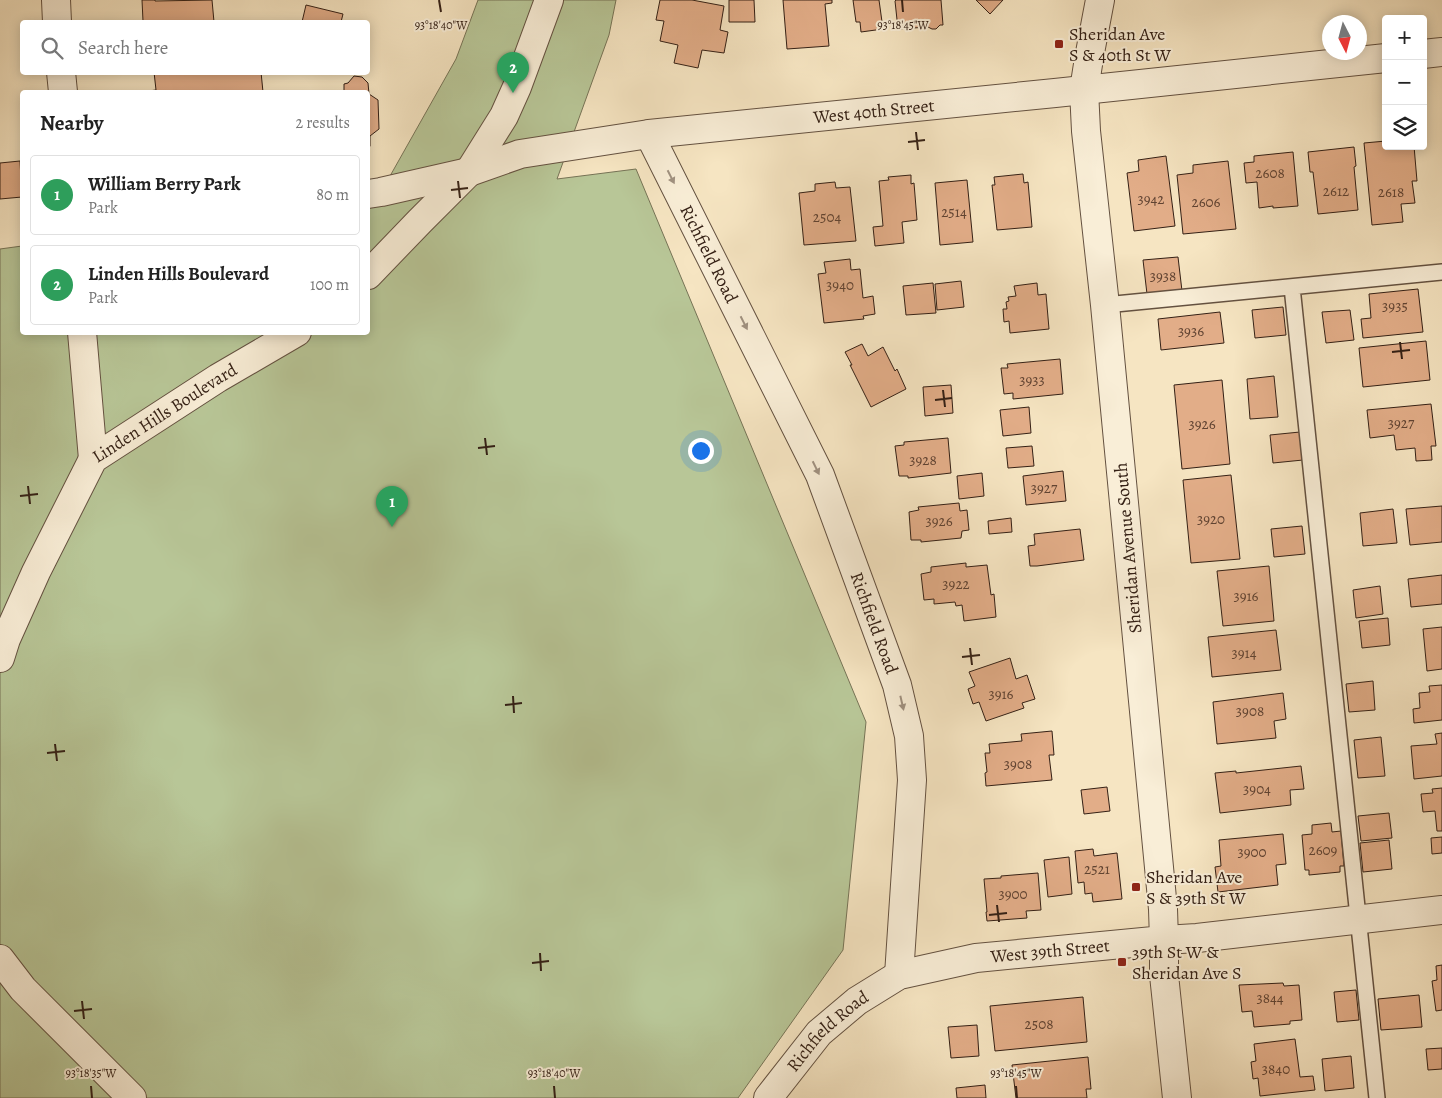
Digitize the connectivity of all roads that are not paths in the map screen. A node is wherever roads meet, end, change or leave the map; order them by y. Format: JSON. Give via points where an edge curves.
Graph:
{"nodes":[{"id":1,"x":56,"y":0,"type":"edge"},
{"id":2,"x":549,"y":0,"type":"edge"},
{"id":3,"x":1100,"y":0,"type":"edge"},
{"id":4,"x":57,"y":20,"type":"edge"},
{"id":5,"x":1442,"y":52,"type":"edge"},
{"id":6,"x":1427,"y":54,"type":"edge"},
{"id":7,"x":1382,"y":58,"type":"edge"},
{"id":8,"x":61,"y":75,"type":"edge"},
{"id":9,"x":62,"y":90,"type":"edge"},
{"id":10,"x":1084,"y":90,"type":"junction"},
{"id":11,"x":649,"y":134,"type":"junction"},
{"id":12,"x":470,"y":172,"type":"junction"},
{"id":13,"x":370,"y":194,"type":"edge"},
{"id":14,"x":1442,"y":272,"type":"edge"},
{"id":15,"x":370,"y":273,"type":"edge"},
{"id":16,"x":1292,"y":286,"type":"junction"},
{"id":17,"x":1105,"y":305,"type":"junction"},
{"id":18,"x":82,"y":335,"type":"edge"},
{"id":19,"x":292,"y":335,"type":"edge"},
{"id":20,"x":93,"y":458,"type":"junction"},
{"id":21,"x":0,"y":658,"type":"edge"},
{"id":22,"x":1442,"y":910,"type":"edge"},
{"id":23,"x":1359,"y":918,"type":"junction"},
{"id":24,"x":1164,"y":940,"type":"junction"},
{"id":25,"x":0,"y":959,"type":"edge"},
{"id":26,"x":899,"y":975,"type":"junction"},
{"id":27,"x":132,"y":1098,"type":"edge"},
{"id":28,"x":768,"y":1098,"type":"edge"},
{"id":29,"x":1177,"y":1098,"type":"edge"},
{"id":30,"x":1377,"y":1098,"type":"edge"}],
"edges":[{"from":1,"to":4,"type":"street"},
{"from":2,"to":12,"type":"street","via":[[504,116]]},
{"from":3,"to":10,"type":"street","name":"Sheridan Avenue South"},
{"from":5,"to":6,"type":"street"},
{"from":7,"to":10,"type":"street","name":"West 40th Street"},
{"from":8,"to":9,"type":"street"},
{"from":10,"to":11,"type":"street","name":"West 40th Street"},
{"from":10,"to":17,"type":"street","name":"Sheridan Avenue South"},
{"from":11,"to":12,"type":"street","name":"West 40th Street","via":[[520,154]]},
{"from":11,"to":26,"type":"street","name":"Richfield Road","one_way":true,"via":[[820,475],[897,685],[909,736],[912,780]]},
{"from":12,"to":13,"type":"street","name":"West 40th Street"},
{"from":12,"to":15,"type":"street"},
{"from":14,"to":16,"type":"lane"},
{"from":16,"to":17,"type":"lane"},
{"from":16,"to":23,"type":"lane"},
{"from":17,"to":24,"type":"street","name":"Sheridan Avenue South"},
{"from":18,"to":20,"type":"street"},
{"from":19,"to":20,"type":"street","name":"Linden Hills Boulevard"},
{"from":20,"to":21,"type":"street","name":"Linden Hills Boulevard","via":[[36,572]]},
{"from":22,"to":23,"type":"street","name":"West 39th Street"},
{"from":23,"to":24,"type":"street","name":"West 39th Street"},
{"from":23,"to":30,"type":"lane"},
{"from":24,"to":26,"type":"street","name":"West 39th Street","via":[[976,958]]},
{"from":24,"to":29,"type":"street","name":"Sheridan Avenue South","via":[[1164,975]]},
{"from":25,"to":27,"type":"street","via":[[23,989]]},
{"from":26,"to":28,"type":"street","name":"Richfield Road","via":[[857,1001],[819,1033]]}]}
